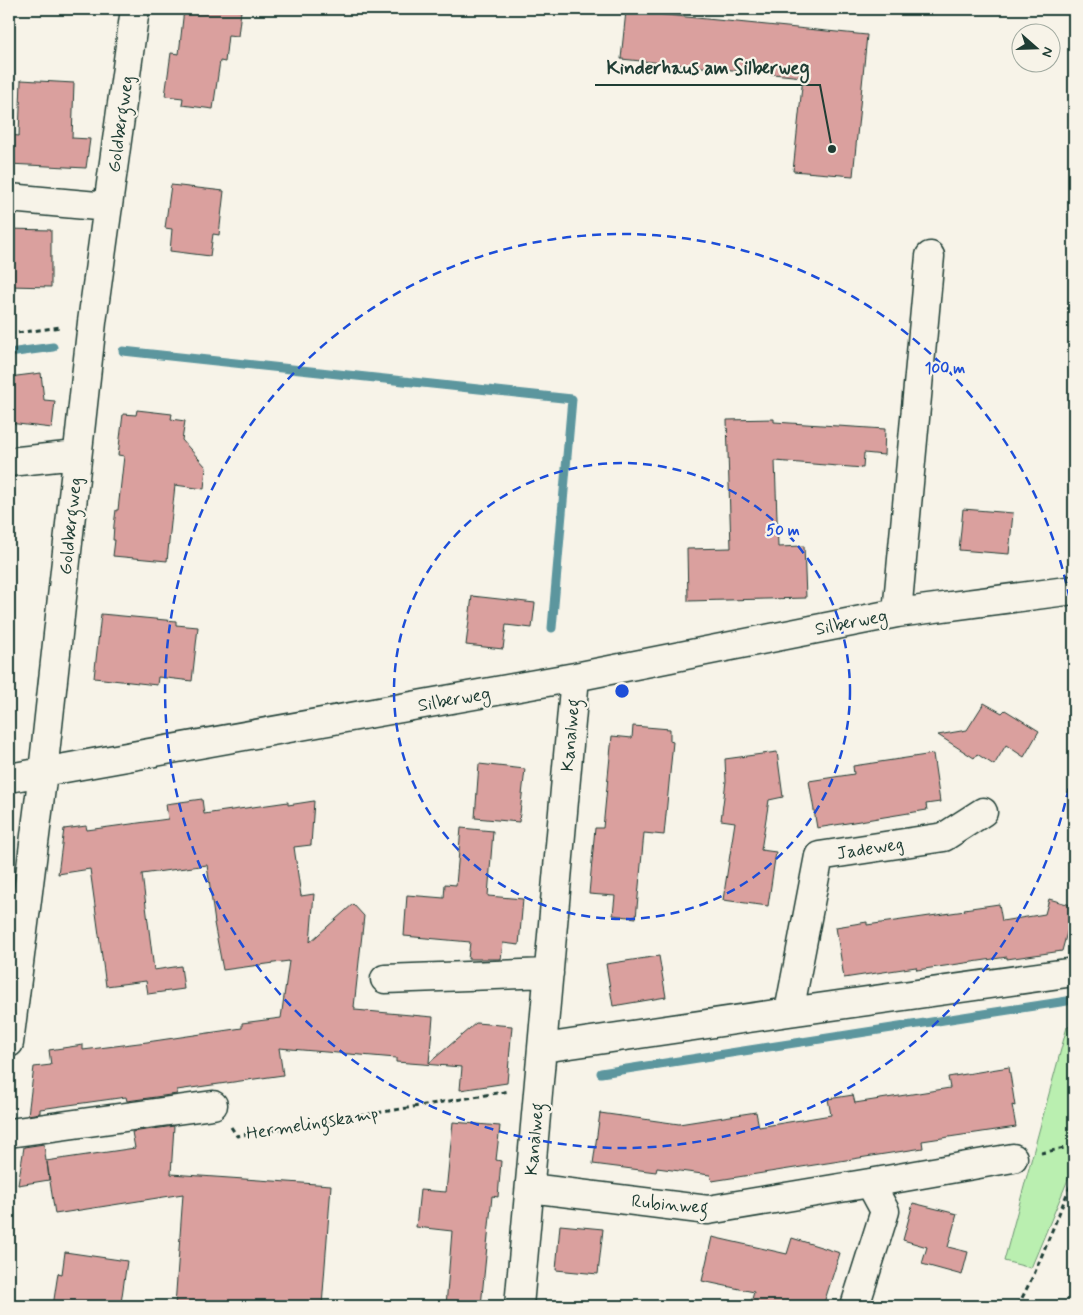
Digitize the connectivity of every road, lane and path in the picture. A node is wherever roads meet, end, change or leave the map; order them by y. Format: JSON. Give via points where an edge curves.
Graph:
{"nodes":[{"id":1,"x":135,"y":9,"type":"edge"},
{"id":2,"x":9,"y":198,"type":"edge"},
{"id":3,"x":108,"y":207,"type":"junction"},
{"id":4,"x":930,"y":256,"type":"dead end"},
{"id":5,"x":92,"y":322,"type":"junction"},
{"id":6,"x":9,"y":334,"type":"edge"},
{"id":7,"x":77,"y":455,"type":"junction"},
{"id":8,"x":9,"y":462,"type":"edge"},
{"id":9,"x":1074,"y":590,"type":"edge"},
{"id":10,"x":897,"y":613,"type":"junction"},
{"id":11,"x":575,"y":678,"type":"junction"},
{"id":12,"x":43,"y":772,"type":"junction"},
{"id":13,"x":9,"y":778,"type":"edge"},
{"id":14,"x":983,"y":812,"type":"dead end"},
{"id":15,"x":1074,"y":972,"type":"edge"},
{"id":16,"x":549,"y":973,"type":"junction"},
{"id":17,"x":385,"y":979,"type":"dead end"},
{"id":18,"x":789,"y":1012,"type":"junction"},
{"id":19,"x":9,"y":1043,"type":"edge"},
{"id":20,"x":543,"y":1048,"type":"junction"},
{"id":21,"x":539,"y":1086,"type":"junction"},
{"id":22,"x":214,"y":1105,"type":"joint"},
{"id":23,"x":9,"y":1133,"type":"edge"},
{"id":24,"x":1013,"y":1158,"type":"dead end"},
{"id":25,"x":1074,"y":1177,"type":"edge"},
{"id":26,"x":870,"y":1182,"type":"junction"},
{"id":27,"x":530,"y":1188,"type":"junction"},
{"id":28,"x":519,"y":1306,"type":"edge"},
{"id":29,"x":855,"y":1306,"type":"edge"},
{"id":30,"x":1018,"y":1306,"type":"edge"}],
"edges":[{"from":1,"to":3,"type":"street","name":"Goldbergweg"},
{"from":2,"to":3,"type":"street"},
{"from":3,"to":5,"type":"street","name":"Goldbergweg"},
{"from":4,"to":10,"type":"street","name":"Silberweg"},
{"from":5,"to":6,"type":"path"},
{"from":5,"to":7,"type":"street","name":"Goldbergweg"},
{"from":7,"to":8,"type":"street"},
{"from":7,"to":12,"type":"street","name":"Goldbergweg"},
{"from":9,"to":10,"type":"street","name":"Silberweg"},
{"from":10,"to":11,"type":"street","name":"Silberweg"},
{"from":11,"to":12,"type":"street","name":"Silberweg"},
{"from":11,"to":16,"type":"street","name":"Kanalweg"},
{"from":12,"to":13,"type":"street","name":"Silberweg"},
{"from":12,"to":19,"type":"street","name":"Goldbergweg"},
{"from":14,"to":18,"type":"street","name":"Jadeweg","via":[[944,837],[819,856]]},
{"from":15,"to":18,"type":"street"},
{"from":16,"to":17,"type":"street"},
{"from":16,"to":20,"type":"street","name":"Kanalweg"},
{"from":18,"to":20,"type":"street"},
{"from":20,"to":21,"type":"street","name":"Kanalweg"},
{"from":21,"to":22,"type":"path","name":"Hermelingskamp","via":[[237,1136]]},
{"from":21,"to":27,"type":"street","name":"Kanalweg"},
{"from":22,"to":23,"type":"street"},
{"from":24,"to":26,"type":"street","name":"Rubinweg"},
{"from":25,"to":30,"type":"path"},
{"from":26,"to":27,"type":"street","name":"Rubinweg","via":[[708,1210]]},
{"from":26,"to":29,"type":"street","via":[[885,1211]]},
{"from":27,"to":28,"type":"street","name":"Kanalweg"}]}
